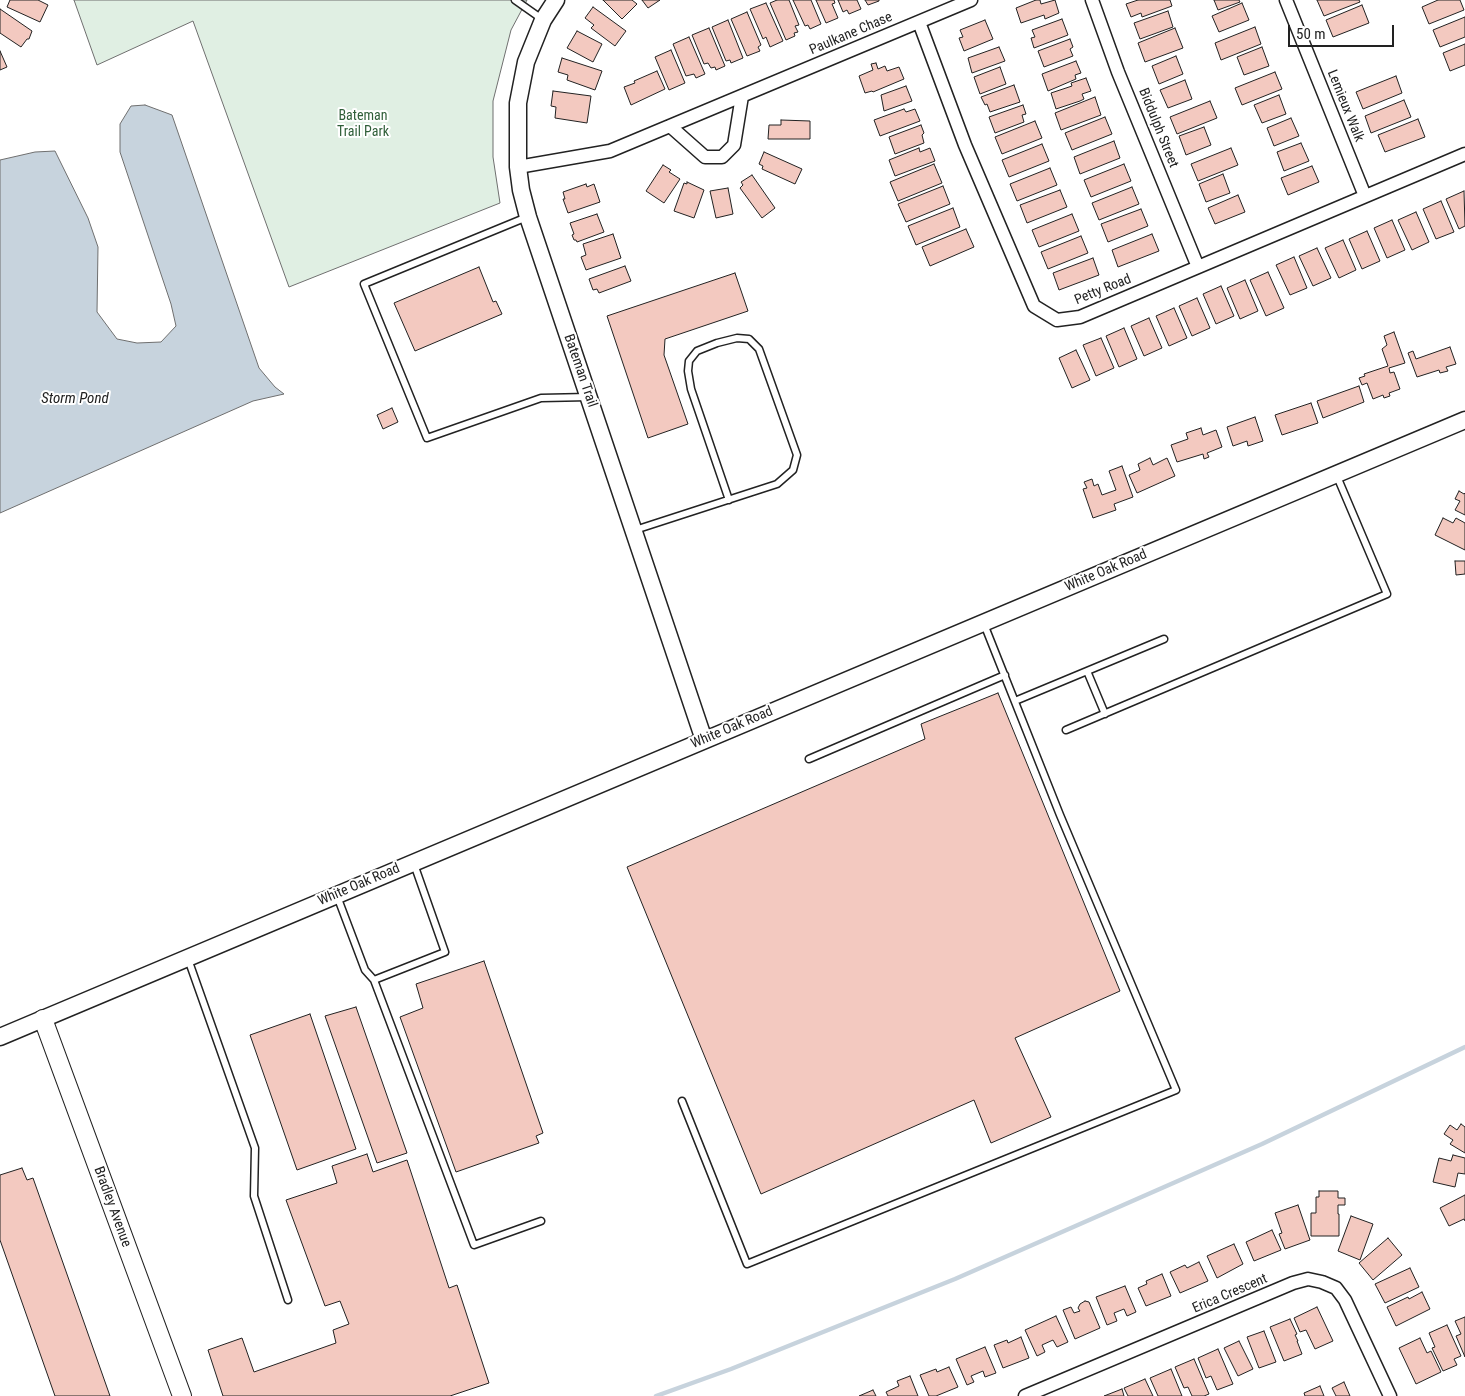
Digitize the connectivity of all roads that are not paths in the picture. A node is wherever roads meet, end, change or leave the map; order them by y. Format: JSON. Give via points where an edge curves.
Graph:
{"nodes":[{"id":1,"x":515,"y":0,"type":"edge"},
{"id":2,"x":556,"y":0,"type":"edge"},
{"id":3,"x":971,"y":0,"type":"edge"},
{"id":4,"x":1092,"y":0,"type":"edge"},
{"id":5,"x":1286,"y":0,"type":"edge"},
{"id":6,"x":543,"y":20,"type":"junction"},
{"id":7,"x":919,"y":22,"type":"junction"},
{"id":8,"x":742,"y":96,"type":"junction"},
{"id":9,"x":670,"y":126,"type":"junction"},
{"id":10,"x":1465,"y":154,"type":"edge"},
{"id":11,"x":518,"y":167,"type":"junction"},
{"id":12,"x":1365,"y":196,"type":"junction"},
{"id":13,"x":528,"y":217,"type":"junction"},
{"id":14,"x":1198,"y":267,"type":"junction"},
{"id":15,"x":589,"y":397,"type":"junction"},
{"id":16,"x":1465,"y":420,"type":"edge"},
{"id":17,"x":1336,"y":474,"type":"junction"},
{"id":18,"x":729,"y":500,"type":"junction"},
{"id":19,"x":633,"y":531,"type":"junction"},
{"id":20,"x":984,"y":622,"type":"junction"},
{"id":21,"x":1164,"y":639,"type":"dead end"},
{"id":22,"x":1087,"y":671,"type":"junction"},
{"id":23,"x":1005,"y":675,"type":"junction"},
{"id":24,"x":1015,"y":701,"type":"junction"},
{"id":25,"x":1105,"y":714,"type":"junction"},
{"id":26,"x":1066,"y":730,"type":"dead end"},
{"id":27,"x":704,"y":740,"type":"junction"},
{"id":28,"x":809,"y":759,"type":"dead end"},
{"id":29,"x":414,"y":863,"type":"junction"},
{"id":30,"x":336,"y":894,"type":"junction"},
{"id":31,"x":188,"y":958,"type":"junction"},
{"id":32,"x":374,"y":980,"type":"junction"},
{"id":33,"x":43,"y":1019,"type":"junction"},
{"id":34,"x":0,"y":1037,"type":"edge"},
{"id":35,"x":682,"y":1100,"type":"dead end"},
{"id":36,"x":541,"y":1221,"type":"dead end"},
{"id":37,"x":288,"y":1300,"type":"dead end"},
{"id":38,"x":182,"y":1396,"type":"edge"},
{"id":39,"x":1025,"y":1396,"type":"edge"},
{"id":40,"x":1390,"y":1396,"type":"edge"}],
"edges":[{"from":1,"to":6,"type":"lane"},
{"from":2,"to":6,"type":"street","name":"Bateman Trail"},
{"from":3,"to":7,"type":"street","name":"Paulkane Chase"},
{"from":4,"to":14,"type":"street","name":"Biddulph Street"},
{"from":5,"to":12,"type":"street","name":"Lemieux Walk"},
{"from":6,"to":11,"type":"street","name":"Bateman Trail","via":[[526,62],[518,103]]},
{"from":7,"to":8,"type":"street","name":"Paulkane Chase"},
{"from":7,"to":14,"type":"street","name":"Petty Road","via":[[965,145],[1034,306],[1056,320],[1080,317]]},
{"from":8,"to":9,"type":"street","name":"Paulkane Chase"},
{"from":8,"to":9,"type":"street","via":[[734,145],[722,157],[705,157]]},
{"from":9,"to":11,"type":"street","name":"Paulkane Chase","via":[[610,151]]},
{"from":10,"to":12,"type":"street","name":"Petty Road"},
{"from":11,"to":13,"type":"street","name":"Bateman Trail"},
{"from":12,"to":14,"type":"street","name":"Petty Road"},
{"from":13,"to":15,"type":"street","name":"Bateman Trail"},
{"from":13,"to":15,"type":"lane","via":[[364,284],[427,438],[541,398]]},
{"from":15,"to":19,"type":"street","name":"Bateman Trail"},
{"from":16,"to":17,"type":"street","name":"White Oak Road"},
{"from":17,"to":20,"type":"street","name":"White Oak Road"},
{"from":17,"to":25,"type":"lane","via":[[1387,594]]},
{"from":18,"to":18,"type":"lane","via":[[777,484],[793,470],[798,455],[759,348],[749,339],[717,343],[697,351],[689,361],[690,389]]},
{"from":18,"to":19,"type":"lane"},
{"from":19,"to":27,"type":"street","name":"Bateman Trail"},
{"from":20,"to":23,"type":"lane"},
{"from":20,"to":27,"type":"street","name":"White Oak Road"},
{"from":21,"to":22,"type":"lane"},
{"from":22,"to":24,"type":"lane"},
{"from":22,"to":25,"type":"lane"},
{"from":23,"to":24,"type":"lane"},
{"from":23,"to":28,"type":"lane"},
{"from":24,"to":35,"type":"lane","via":[[1176,1090],[747,1264]]},
{"from":25,"to":26,"type":"lane"},
{"from":27,"to":29,"type":"street","name":"White Oak Road"},
{"from":29,"to":30,"type":"street","name":"White Oak Road"},
{"from":29,"to":32,"type":"lane","via":[[445,952]]},
{"from":30,"to":31,"type":"street","name":"White Oak Road"},
{"from":30,"to":32,"type":"lane","via":[[365,970]]},
{"from":31,"to":33,"type":"street","name":"White Oak Road"},
{"from":31,"to":37,"type":"lane","via":[[255,1148],[254,1196]]},
{"from":32,"to":36,"type":"lane","via":[[474,1245]]},
{"from":33,"to":34,"type":"street","name":"White Oak Road"},
{"from":33,"to":38,"type":"main road","name":"Bradley Avenue"},
{"from":39,"to":40,"type":"street","name":"Erica Crescent","via":[[1308,1279],[1336,1288],[1345,1300]]}]}
